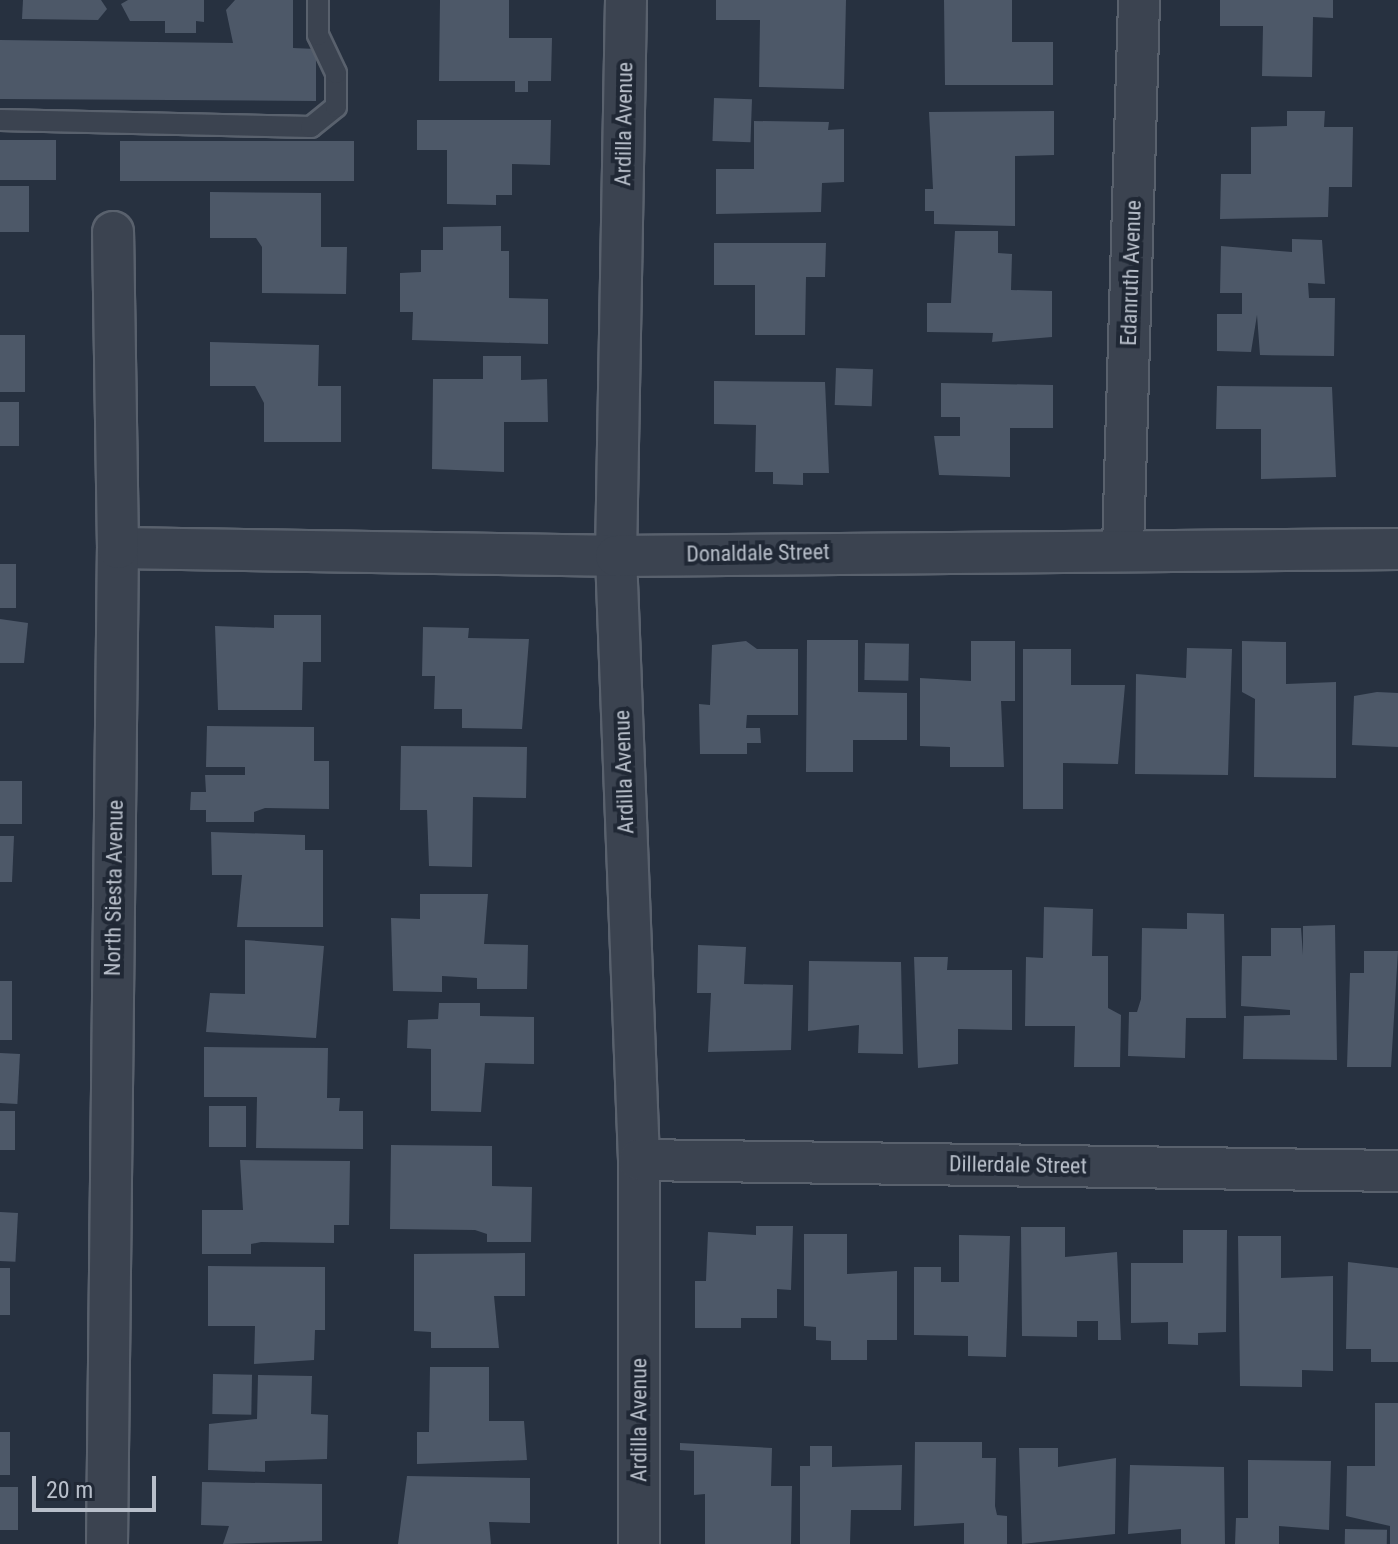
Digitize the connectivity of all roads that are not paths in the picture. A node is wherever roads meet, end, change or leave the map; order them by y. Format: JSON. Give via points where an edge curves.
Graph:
{"nodes":[{"id":1,"x":318,"y":0,"type":"edge"},
{"id":2,"x":626,"y":0,"type":"edge"},
{"id":3,"x":1139,"y":0,"type":"edge"},
{"id":4,"x":0,"y":120,"type":"edge"},
{"id":5,"x":113,"y":232,"type":"dead end"},
{"id":6,"x":1123,"y":547,"type":"junction"},
{"id":7,"x":118,"y":548,"type":"junction"},
{"id":8,"x":1398,"y":549,"type":"edge"},
{"id":9,"x":616,"y":556,"type":"junction"},
{"id":10,"x":639,"y":1160,"type":"junction"},
{"id":11,"x":1398,"y":1171,"type":"edge"},
{"id":12,"x":107,"y":1544,"type":"edge"},
{"id":13,"x":639,"y":1544,"type":"edge"}],
"edges":[{"from":1,"to":4,"type":"lane","via":[[318,35],[336,73],[336,107],[311,127]]},
{"from":2,"to":9,"type":"street","name":"Ardilla Avenue"},
{"from":3,"to":6,"type":"street","name":"Edanruth Avenue"},
{"from":5,"to":7,"type":"street","name":"North Siesta Avenue"},
{"from":6,"to":8,"type":"street","name":"Donaldale Street"},
{"from":6,"to":9,"type":"street","name":"Donaldale Street"},
{"from":7,"to":9,"type":"street","name":"Donaldale Street"},
{"from":7,"to":12,"type":"street","name":"North Siesta Avenue"},
{"from":9,"to":10,"type":"street","name":"Ardilla Avenue"},
{"from":10,"to":11,"type":"street","name":"Dillerdale Street"},
{"from":10,"to":13,"type":"street","name":"Ardilla Avenue"}]}
